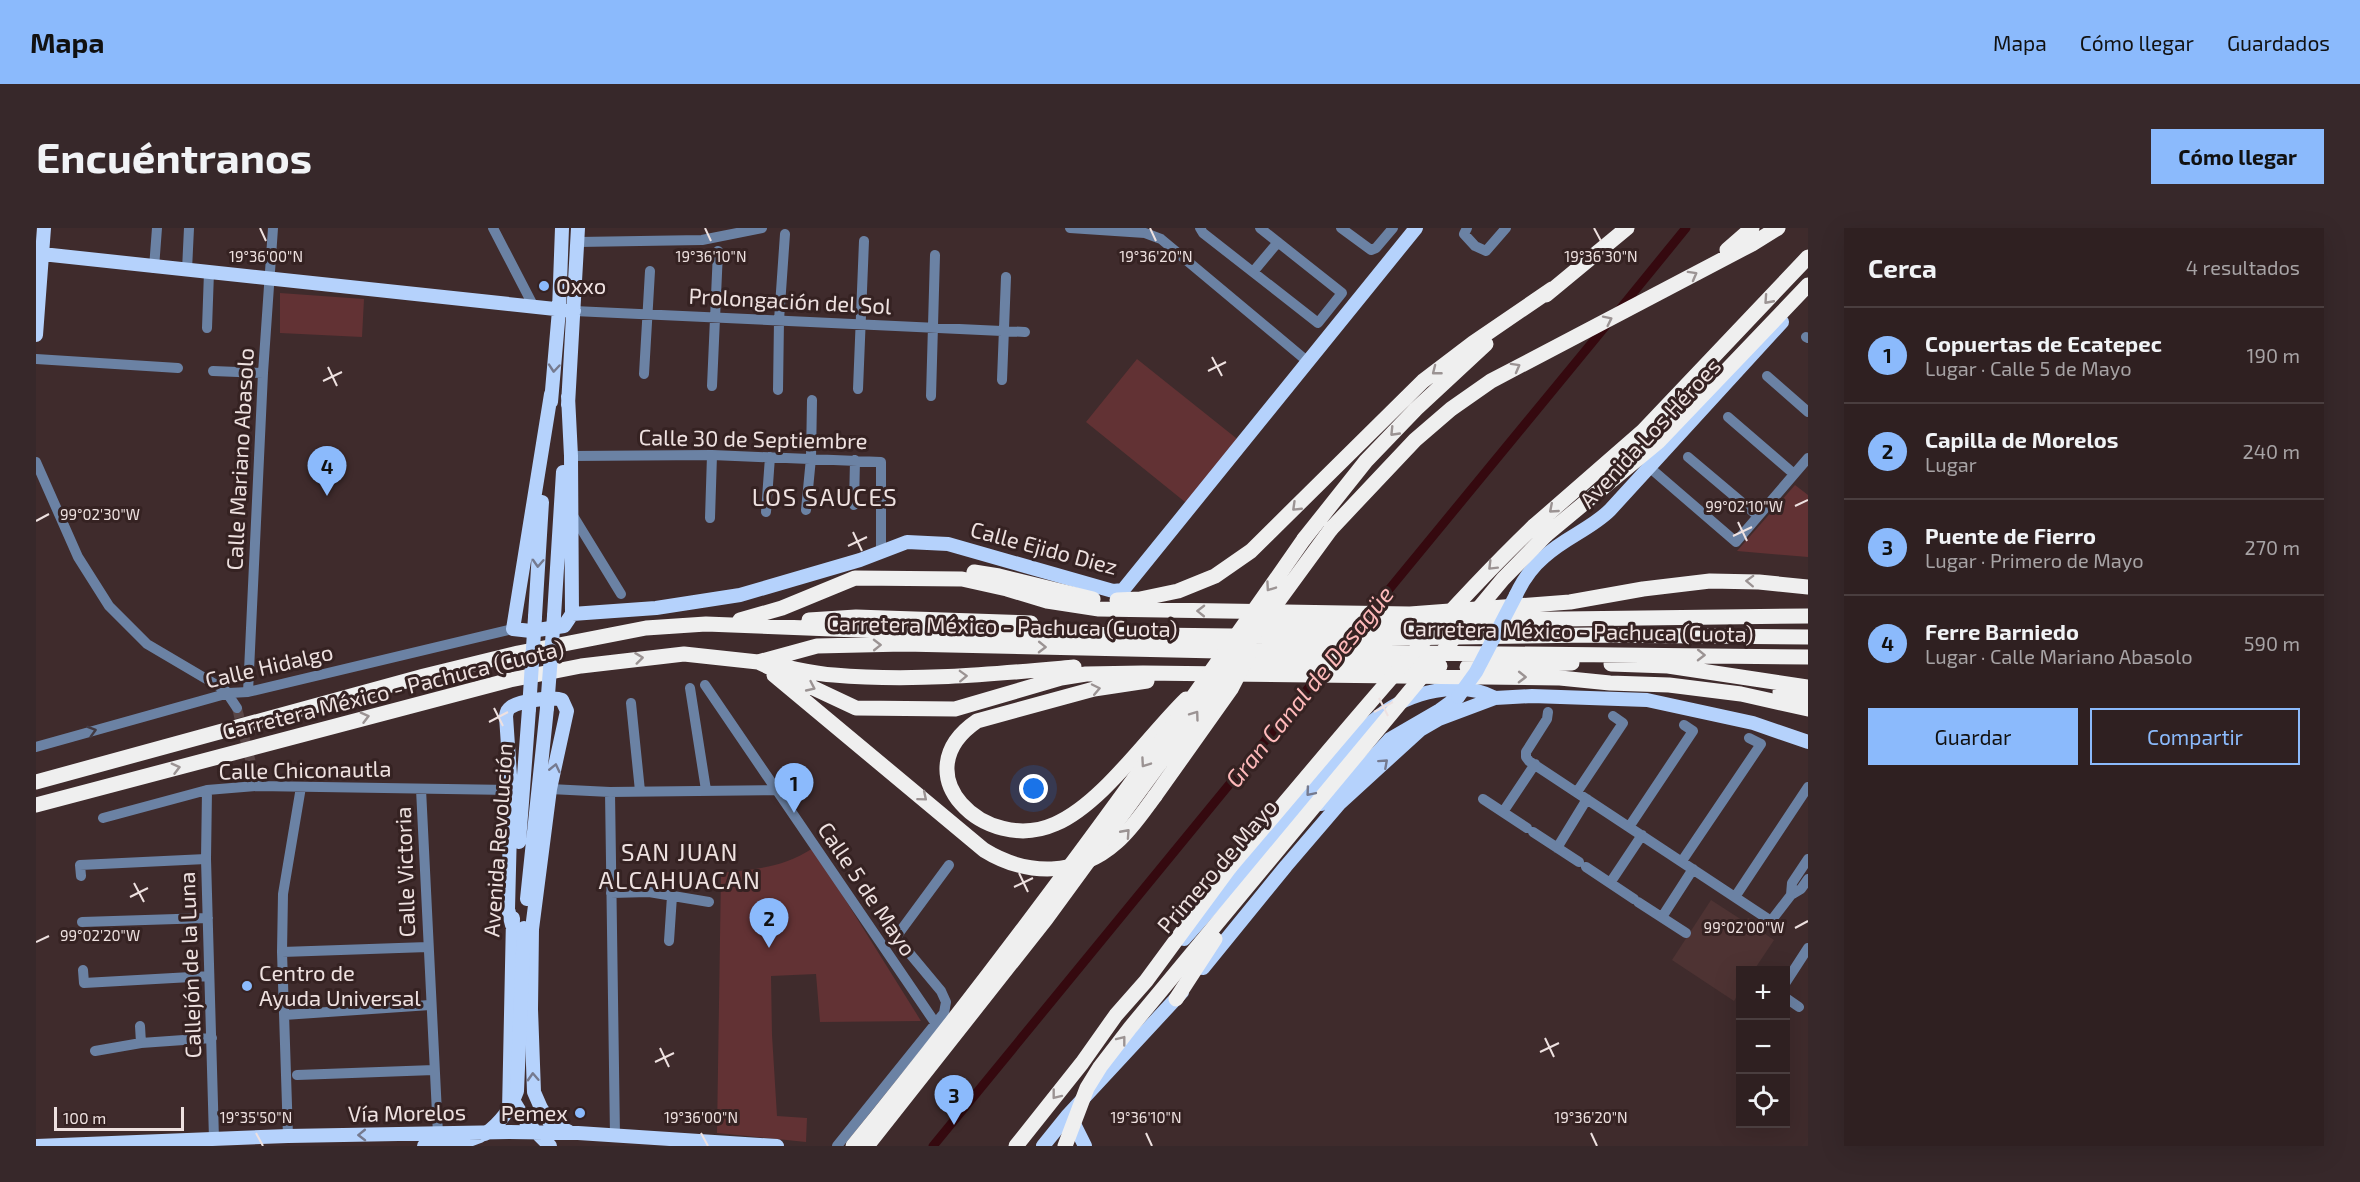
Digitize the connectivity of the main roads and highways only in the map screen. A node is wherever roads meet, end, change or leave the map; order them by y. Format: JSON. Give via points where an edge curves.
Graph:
{"nodes":[{"id":1,"x":44,"y":228,"type":"edge"},
{"id":2,"x":562,"y":228,"type":"edge"},
{"id":3,"x":1416,"y":228,"type":"edge"},
{"id":4,"x":1627,"y":228,"type":"edge"},
{"id":5,"x":1752,"y":228,"type":"edge"},
{"id":6,"x":1778,"y":228,"type":"edge"},
{"id":7,"x":578,"y":235,"type":"edge"},
{"id":8,"x":39,"y":255,"type":"edge"},
{"id":9,"x":1808,"y":257,"type":"edge"},
{"id":10,"x":1714,"y":262,"type":"junction"},
{"id":11,"x":1808,"y":285,"type":"edge"},
{"id":12,"x":1552,"y":290,"type":"junction"},
{"id":13,"x":1808,"y":294,"type":"edge"},
{"id":14,"x":559,"y":310,"type":"junction"},
{"id":15,"x":574,"y":311,"type":"junction"},
{"id":16,"x":36,"y":335,"type":"edge"},
{"id":17,"x":551,"y":394,"type":"junction"},
{"id":18,"x":568,"y":396,"type":"junction"},
{"id":19,"x":1808,"y":587,"type":"edge"},
{"id":20,"x":1274,"y":607,"type":"junction"},
{"id":21,"x":782,"y":608,"type":"junction"},
{"id":22,"x":572,"y":614,"type":"junction"},
{"id":23,"x":1808,"y":616,"type":"edge"},
{"id":24,"x":1405,"y":620,"type":"junction"},
{"id":25,"x":726,"y":624,"type":"junction"},
{"id":26,"x":1334,"y":625,"type":"junction"},
{"id":27,"x":1808,"y":637,"type":"edge"},
{"id":28,"x":1808,"y":657,"type":"edge"},
{"id":29,"x":758,"y":662,"type":"junction"},
{"id":30,"x":1305,"y":663,"type":"junction"},
{"id":31,"x":1369,"y":663,"type":"junction"},
{"id":32,"x":1191,"y":674,"type":"junction"},
{"id":33,"x":1560,"y":678,"type":"junction"},
{"id":34,"x":1808,"y":687,"type":"edge"},
{"id":35,"x":1197,"y":689,"type":"junction"},
{"id":36,"x":1410,"y":690,"type":"junction"},
{"id":37,"x":1495,"y":698,"type":"junction"},
{"id":38,"x":1808,"y":698,"type":"edge"},
{"id":39,"x":1808,"y":709,"type":"edge"},
{"id":40,"x":1808,"y":742,"type":"edge"},
{"id":41,"x":1355,"y":777,"type":"junction"},
{"id":42,"x":36,"y":782,"type":"edge"},
{"id":43,"x":1341,"y":803,"type":"junction"},
{"id":44,"x":36,"y":805,"type":"edge"},
{"id":45,"x":1231,"y":887,"type":"junction"},
{"id":46,"x":523,"y":927,"type":"junction"},
{"id":47,"x":1143,"y":985,"type":"junction"},
{"id":48,"x":1172,"y":1003,"type":"junction"},
{"id":49,"x":508,"y":1092,"type":"junction"},
{"id":50,"x":1079,"y":1105,"type":"junction"},
{"id":51,"x":509,"y":1132,"type":"junction"},
{"id":52,"x":537,"y":1133,"type":"junction"},
{"id":53,"x":578,"y":1133,"type":"junction"},
{"id":54,"x":390,"y":1140,"type":"edge"},
{"id":55,"x":36,"y":1146,"type":"edge"},
{"id":56,"x":424,"y":1146,"type":"edge"},
{"id":57,"x":550,"y":1146,"type":"edge"},
{"id":58,"x":777,"y":1146,"type":"edge"},
{"id":59,"x":853,"y":1146,"type":"edge"},
{"id":60,"x":867,"y":1146,"type":"edge"},
{"id":61,"x":1016,"y":1146,"type":"edge"},
{"id":62,"x":1043,"y":1146,"type":"edge"},
{"id":63,"x":1065,"y":1146,"type":"edge"},
{"id":64,"x":1085,"y":1146,"type":"edge"}],
"edges":[{"from":1,"to":8,"type":"main road"},
{"from":2,"to":14,"type":"main road","name":"Avenida Revolución"},
{"from":3,"to":22,"type":"main road","name":"Calle Ejido Diez","via":[[1123,590],[1113,591],[948,544],[907,542],[740,595],[656,608]]},
{"from":4,"to":12,"type":"highway"},
{"from":5,"to":10,"type":"highway"},
{"from":6,"to":10,"type":"highway"},
{"from":7,"to":15,"type":"main road","name":"Avenida Revolución"},
{"from":8,"to":14,"type":"main road"},
{"from":8,"to":16,"type":"main road"},
{"from":9,"to":47,"type":"highway","one_way":true,"bridge":true,"via":[[1642,431],[1490,568],[1230,867]]},
{"from":20,"to":10,"type":"highway","one_way":true,"bridge":true,"via":[[1331,529],[1415,440],[1451,409],[1491,381]]},
{"from":11,"to":36,"type":"highway","bridge":true,"via":[[1658,442],[1546,535],[1503,579]]},
{"from":12,"to":21,"type":"highway","one_way":true,"via":[[1423,381],[1251,550],[1215,576],[1178,591],[1140,599],[1101,601],[981,573],[869,570],[845,575]]},
{"from":12,"to":35,"type":"highway","one_way":true,"bridge":true,"via":[[1416,409],[1366,462],[1304,539]]},
{"from":13,"to":41,"type":"main road","name":"Avenida Los Héroes","bridge":true,"via":[[1601,519],[1545,555],[1528,572],[1476,672],[1458,697],[1390,739]]},
{"from":14,"to":15,"type":"main road"},
{"from":14,"to":17,"type":"main road","name":"Avenida Revolución","one_way":true},
{"from":15,"to":18,"type":"main road","name":"Avenida Revolución"},
{"from":17,"to":22,"type":"main road","via":[[513,629],[531,631],[564,626]]},
{"from":17,"to":46,"type":"main road","name":"Avenida Revolución","one_way":true,"bridge":true,"via":[[529,709]]},
{"from":18,"to":22,"type":"main road"},
{"from":18,"to":46,"type":"main road","name":"Avenida Revolución","bridge":true,"via":[[547,708]]},
{"from":19,"to":24,"type":"highway","one_way":true,"via":[[1710,581],[1570,602]]},
{"from":29,"to":20,"type":"highway","one_way":true,"bridge":true,"via":[[984,850],[1030,869],[1060,868],[1096,857],[1126,834],[1231,689]]},
{"from":60,"to":20,"type":"highway","one_way":true,"bridge":true,"via":[[1046,919]]},
{"from":21,"to":25,"type":"highway"},
{"from":26,"to":21,"type":"highway","one_way":true,"via":[[1099,609],[1047,601],[962,579],[855,578]]},
{"from":23,"to":24,"type":"highway"},
{"from":24,"to":26,"type":"highway"},
{"from":25,"to":26,"type":"highway","name":"Carretera México - Pachuca (Cuota)","via":[[908,632]]},
{"from":25,"to":42,"type":"highway","name":"Carretera México - Pachuca (Cuota)","via":[[645,628],[518,653]]},
{"from":26,"to":27,"type":"highway","name":"Carretera México - Pachuca (Cuota)","via":[[1389,638]]},
{"from":31,"to":28,"type":"highway","name":"Carretera México - Pachuca (Cuota)","one_way":true},
{"from":29,"to":30,"type":"highway","one_way":true,"via":[[832,675],[904,678],[1086,666]]},
{"from":29,"to":30,"type":"highway","name":"Carretera México - Pachuca (Cuota)","one_way":true,"via":[[817,645],[920,644],[1218,651]]},
{"from":29,"to":32,"type":"highway","one_way":true,"via":[[855,708],[955,709],[1086,674]]},
{"from":44,"to":29,"type":"highway","name":"Carretera México - Pachuca (Cuota)","one_way":true,"via":[[460,692],[581,666],[684,654]]},
{"from":30,"to":31,"type":"highway","name":"Carretera México - Pachuca (Cuota)"},
{"from":30,"to":31,"type":"highway"},
{"from":30,"to":32,"type":"highway"},
{"from":31,"to":33,"type":"highway","one_way":true},
{"from":31,"to":34,"type":"highway","via":[[1461,667],[1584,663],[1668,666]]},
{"from":35,"to":32,"type":"highway","one_way":true,"bridge":true,"via":[[1100,792],[1079,811],[1052,826],[1030,830],[986,824],[959,802],[950,787],[948,771],[955,740],[977,721],[1094,689]]},
{"from":33,"to":38,"type":"highway","via":[[1603,674],[1683,677]]},
{"from":33,"to":39,"type":"highway","via":[[1669,685],[1741,694]]},
{"from":35,"to":59,"type":"highway","one_way":true,"bridge":true,"via":[[1017,938]]},
{"from":36,"to":48,"type":"highway","bridge":true,"via":[[1363,761],[1215,939]]},
{"from":63,"to":36,"type":"highway","one_way":true,"bridge":true,"via":[[1100,1067]]},
{"from":37,"to":40,"type":"main road","name":"Primero de Mayo","via":[[1647,700],[1753,723]]},
{"from":43,"to":37,"type":"main road","name":"Primero de Mayo","one_way":true,"via":[[1420,730]]},
{"from":37,"to":45,"type":"main road","name":"Primero de Mayo","one_way":true,"via":[[1465,688],[1433,692],[1403,702],[1379,716],[1344,751]]},
{"from":41,"to":43,"type":"main road"},
{"from":41,"to":45,"type":"main road","via":[[1301,820]]},
{"from":43,"to":48,"type":"main road","name":"Primero de Mayo"},
{"from":45,"to":47,"type":"main road","name":"Primero de Mayo"},
{"from":46,"to":46,"type":"main road","one_way":true,"via":[[567,711],[564,703],[554,697],[515,705],[507,713],[511,790],[508,909]]},
{"from":46,"to":49,"type":"main road","name":"Avenida Revolución"},
{"from":53,"to":46,"type":"main road","one_way":true,"via":[[560,1129],[549,1121],[534,1092]]},
{"from":46,"to":56,"type":"main road","bridge":true,"via":[[518,1077],[511,1107],[499,1124],[485,1134],[458,1144]]},
{"from":47,"to":48,"type":"main road","via":[[1139,999],[1146,1008],[1157,1012]]},
{"from":47,"to":61,"type":"highway","name":"Primero de Mayo","one_way":true},
{"from":48,"to":50,"type":"main road","name":"Primero de Mayo"},
{"from":49,"to":51,"type":"main road","name":"Avenida Revolución"},
{"from":49,"to":52,"type":"main road"},
{"from":50,"to":62,"type":"main road","name":"Primero de Mayo"},
{"from":50,"to":64,"type":"main road","via":[[1074,1124]]},
{"from":51,"to":52,"type":"main road","name":"Vía Morelos"},
{"from":51,"to":54,"type":"main road","name":"Vía Morelos"},
{"from":52,"to":53,"type":"main road","name":"Vía Morelos"},
{"from":52,"to":57,"type":"main road"},
{"from":53,"to":58,"type":"main road","name":"Vía Morelos"},
{"from":54,"to":55,"type":"main road","name":"Vía Morelos","one_way":true,"via":[[288,1136]]}]}
